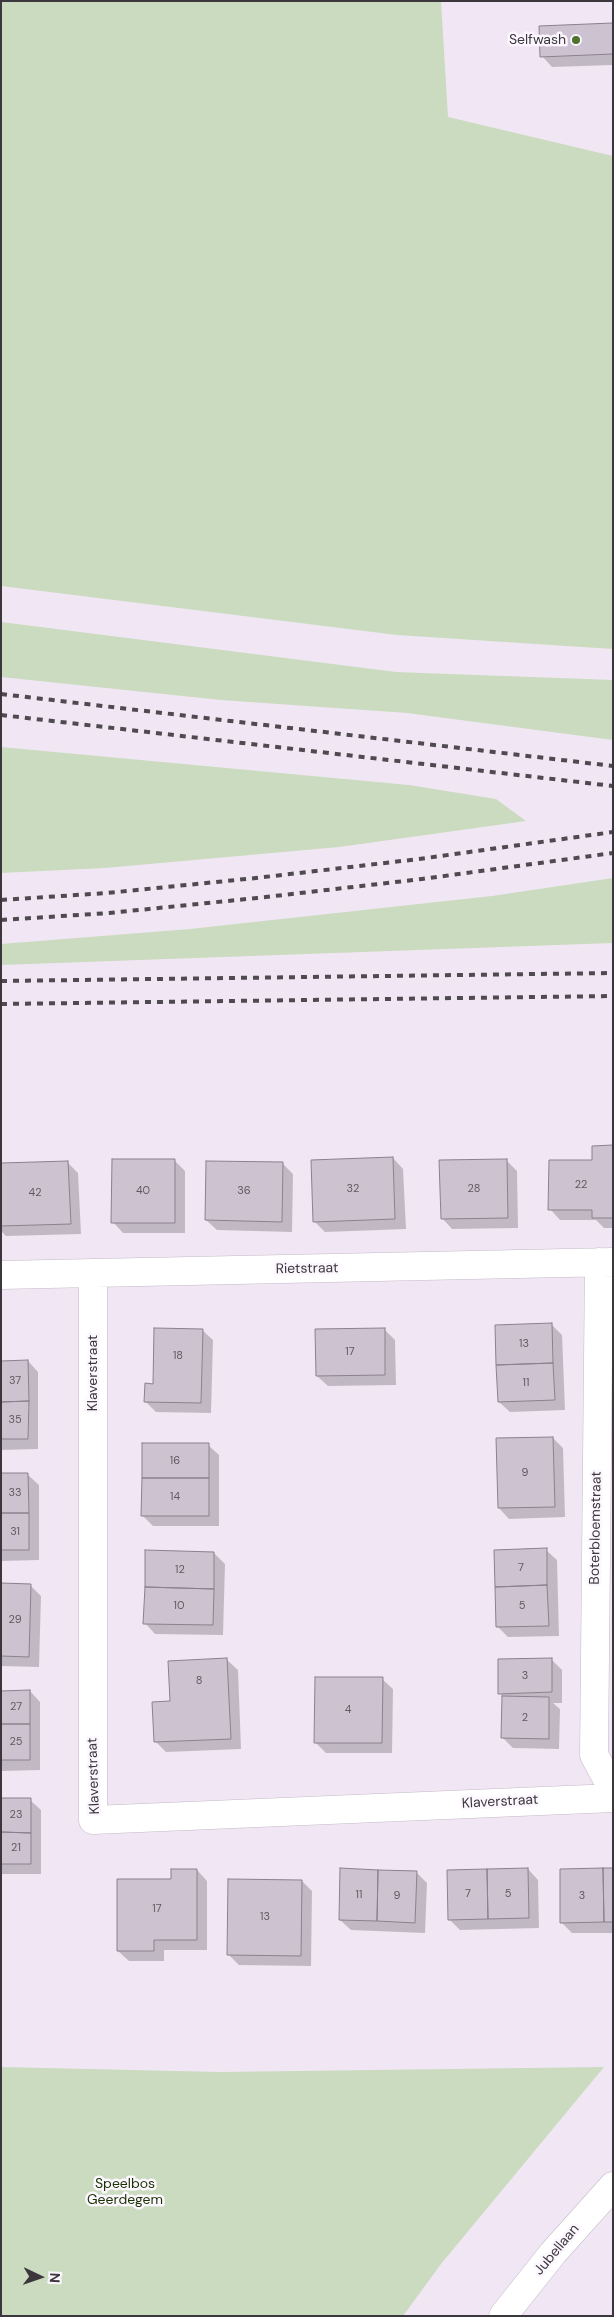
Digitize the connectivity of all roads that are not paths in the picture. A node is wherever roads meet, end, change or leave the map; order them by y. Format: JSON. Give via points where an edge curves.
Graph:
{"nodes":[{"id":1,"x":606,"y":1262,"type":"edge"},
{"id":2,"x":1,"y":1275,"type":"edge"},
{"id":3,"x":93,"y":1275,"type":"junction"},
{"id":4,"x":613,"y":1790,"type":"edge"},
{"id":5,"x":613,"y":1798,"type":"edge"},
{"id":6,"x":613,"y":2186,"type":"edge"},
{"id":7,"x":503,"y":2316,"type":"edge"}],
"edges":[{"from":1,"to":3,"type":"street","name":"Rietstraat"},
{"from":1,"to":4,"type":"street","name":"Boterbloemstraat","via":[[594,1755]]},
{"from":2,"to":3,"type":"street","name":"Rietstraat"},
{"from":3,"to":5,"type":"street","name":"Klaverstraat","via":[[93,1820]]},
{"from":6,"to":7,"type":"street","name":"Jubellaan","via":[[553,2253]]}]}
